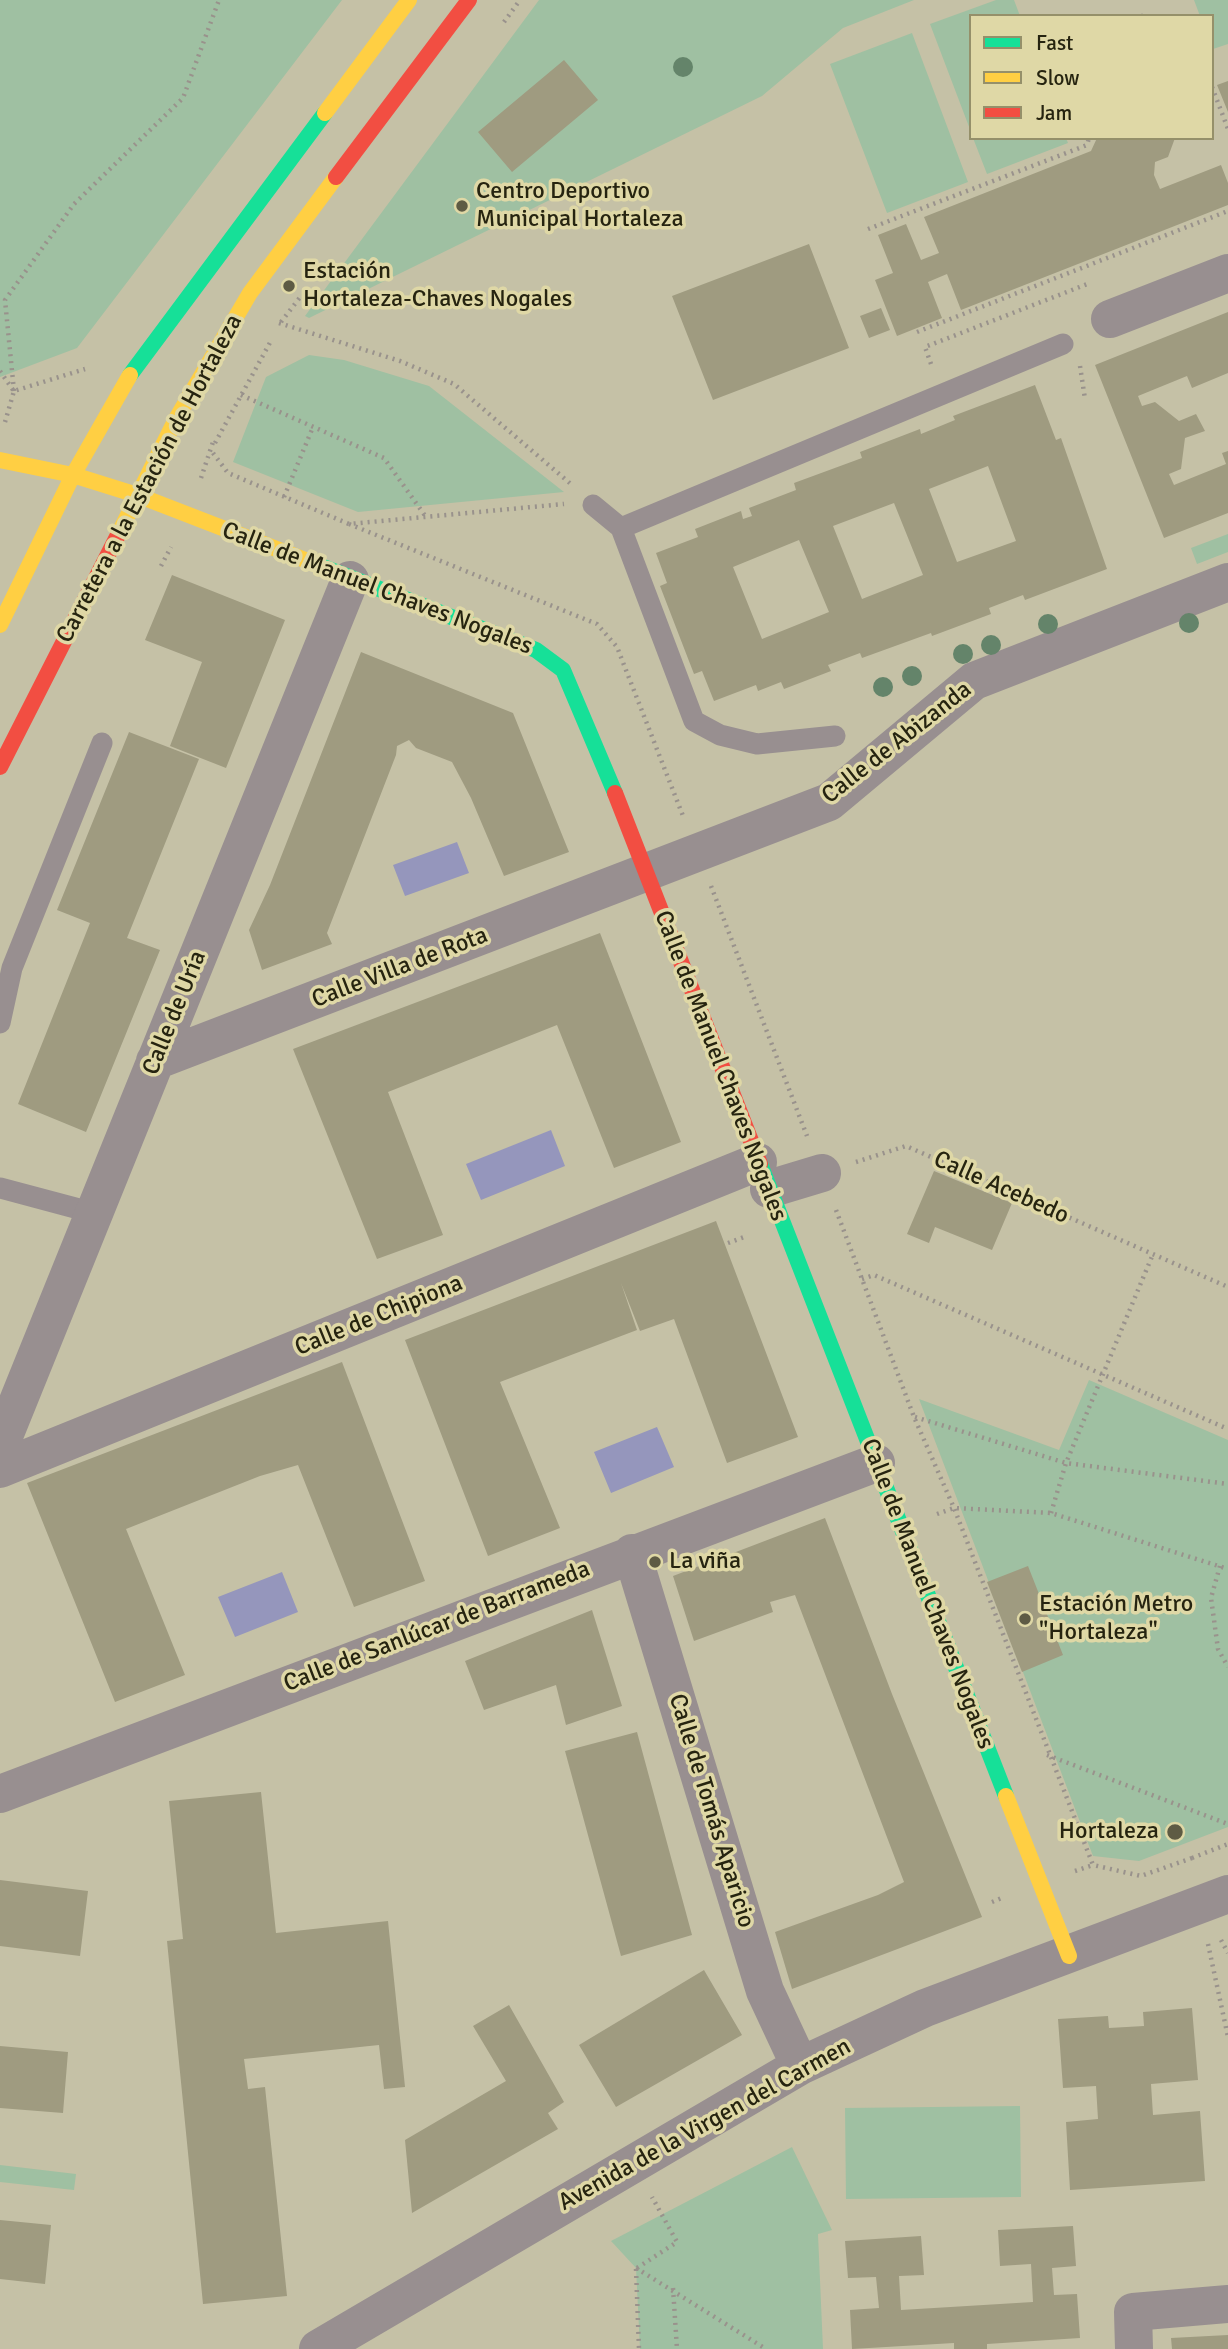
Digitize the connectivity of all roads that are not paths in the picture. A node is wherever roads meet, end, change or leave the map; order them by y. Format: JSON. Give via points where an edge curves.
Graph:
{"nodes":[{"id":1,"x":409,"y":0,"type":"edge"},
{"id":2,"x":469,"y":0,"type":"edge"},
{"id":3,"x":1228,"y":273,"type":"edge"},
{"id":4,"x":1110,"y":319,"type":"dead end"},
{"id":5,"x":1063,"y":344,"type":"dead end"},
{"id":6,"x":0,"y":460,"type":"edge"},
{"id":7,"x":73,"y":475,"type":"junction"},
{"id":8,"x":137,"y":495,"type":"junction"},
{"id":9,"x":593,"y":505,"type":"road end"},
{"id":10,"x":621,"y":528,"type":"junction"},
{"id":11,"x":350,"y":580,"type":"junction"},
{"id":12,"x":1217,"y":595,"type":"edge"},
{"id":13,"x":0,"y":625,"type":"edge"},
{"id":14,"x":835,"y":736,"type":"dead end"},
{"id":15,"x":102,"y":743,"type":"dead end"},
{"id":16,"x":0,"y":767,"type":"edge"},
{"id":17,"x":644,"y":874,"type":"junction"},
{"id":18,"x":0,"y":1024,"type":"edge"},
{"id":19,"x":155,"y":1061,"type":"junction"},
{"id":20,"x":822,"y":1173,"type":"road end"},
{"id":21,"x":763,"y":1176,"type":"junction"},
{"id":22,"x":0,"y":1188,"type":"edge"},
{"id":23,"x":94,"y":1213,"type":"junction"},
{"id":24,"x":0,"y":1446,"type":"edge"},
{"id":25,"x":876,"y":1463,"type":"junction"},
{"id":26,"x":0,"y":1469,"type":"edge"},
{"id":27,"x":632,"y":1553,"type":"junction"},
{"id":28,"x":0,"y":1794,"type":"edge"},
{"id":29,"x":1228,"y":1894,"type":"edge"},
{"id":30,"x":1069,"y":1956,"type":"junction"},
{"id":31,"x":800,"y":2066,"type":"junction"},
{"id":32,"x":1228,"y":2304,"type":"edge"},
{"id":33,"x":318,"y":2349,"type":"edge"},
{"id":34,"x":1134,"y":2349,"type":"edge"}],
"edges":[{"from":1,"to":7,"type":"street","name":"Carretera a la Estación de Hortaleza","via":[[120,388]]},
{"from":2,"to":8,"type":"street","name":"Carretera a la Estación de Hortaleza","via":[[242,307]]},
{"from":3,"to":4,"type":"street"},
{"from":5,"to":10,"type":"lane"},
{"from":6,"to":7,"type":"street","name":"Calle de Manuel Chaves Nogales"},
{"from":7,"to":8,"type":"street","name":"Calle de Manuel Chaves Nogales"},
{"from":7,"to":13,"type":"street","name":"Carretera a la Estación de Hortaleza"},
{"from":8,"to":11,"type":"street","name":"Calle de Manuel Chaves Nogales"},
{"from":8,"to":16,"type":"street","name":"Carretera a la Estación de Hortaleza"},
{"from":9,"to":10,"type":"lane"},
{"from":10,"to":14,"type":"lane","via":[[694,721],[720,736],[757,744]]},
{"from":11,"to":17,"type":"street","name":"Calle de Manuel Chaves Nogales","via":[[536,650],[563,670],[582,707]]},
{"from":11,"to":19,"type":"street","name":"Calle de Uría"},
{"from":12,"to":17,"type":"street","name":"Calle de Abizanda","via":[[974,681],[829,802]]},
{"from":15,"to":18,"type":"lane","via":[[12,968]]},
{"from":17,"to":19,"type":"street","name":"Calle Villa de Rota"},
{"from":17,"to":21,"type":"street","name":"Calle de Manuel Chaves Nogales"},
{"from":19,"to":23,"type":"street","name":"Calle de Uría"},
{"from":20,"to":21,"type":"street"},
{"from":21,"to":25,"type":"street","name":"Calle de Manuel Chaves Nogales"},
{"from":21,"to":26,"type":"street","name":"Calle de Chipiona"},
{"from":22,"to":23,"type":"lane"},
{"from":23,"to":24,"type":"street","name":"Calle de Uría"},
{"from":25,"to":27,"type":"street","name":"Calle de Sanlúcar de Barrameda"},
{"from":25,"to":30,"type":"street","name":"Calle de Manuel Chaves Nogales"},
{"from":27,"to":28,"type":"street","name":"Calle de Sanlúcar de Barrameda"},
{"from":27,"to":31,"type":"street","name":"Calle de Tomás Aparicio","via":[[765,1991]]},
{"from":29,"to":30,"type":"street","name":"Avenida de la Virgen del Carmen"},
{"from":30,"to":31,"type":"street","name":"Avenida de la Virgen del Carmen","via":[[925,2008]]},
{"from":31,"to":33,"type":"street","name":"Avenida de la Virgen del Carmen"},
{"from":32,"to":34,"type":"street","via":[[1133,2312]]}]}
